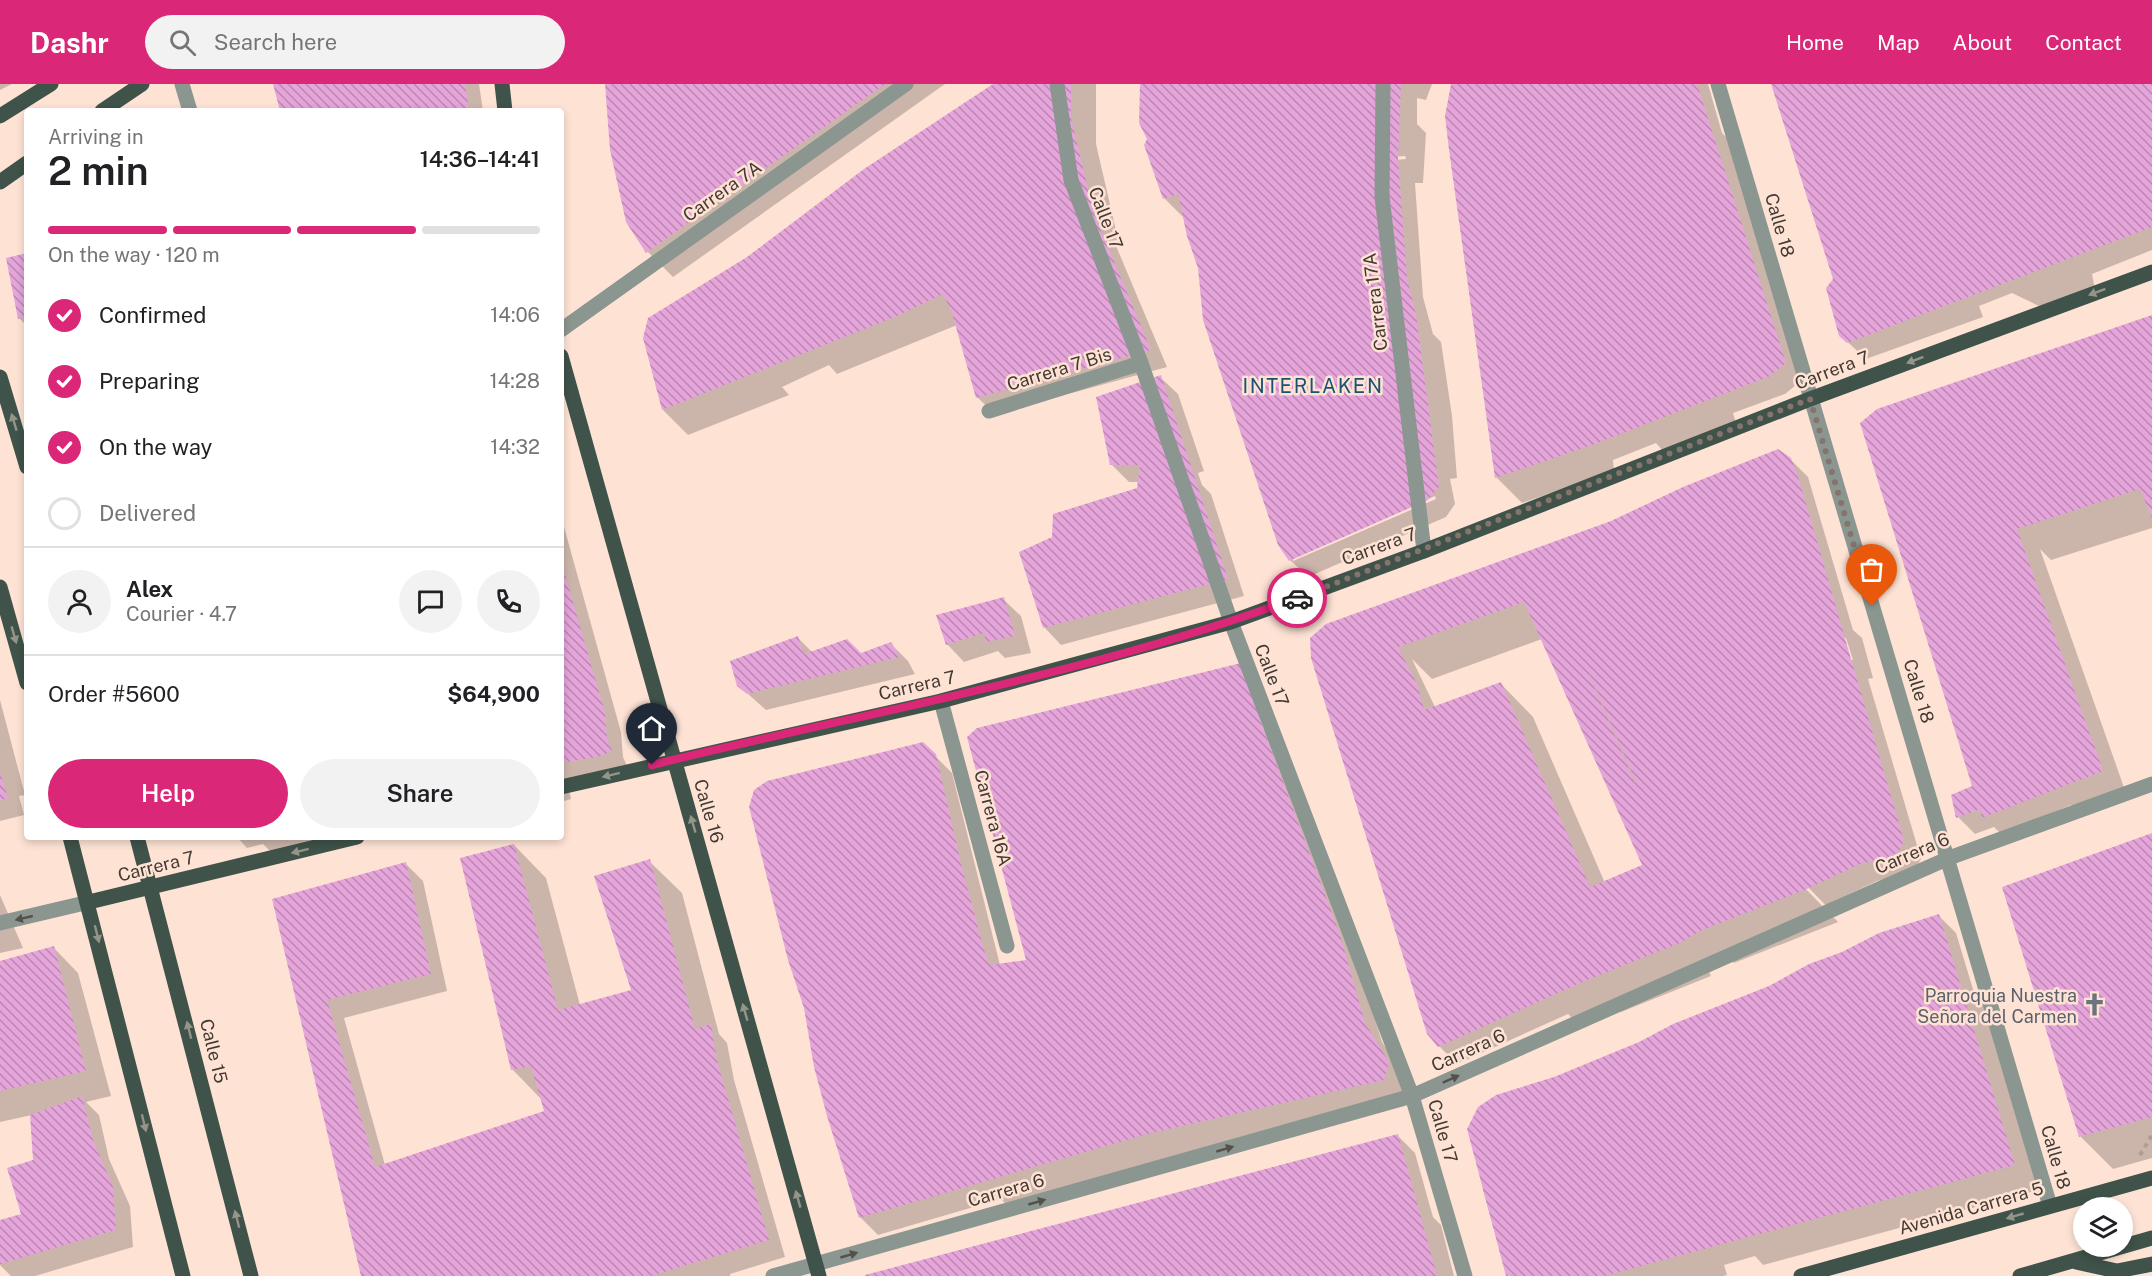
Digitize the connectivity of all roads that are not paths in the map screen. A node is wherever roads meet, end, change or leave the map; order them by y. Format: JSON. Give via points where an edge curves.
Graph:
{"nodes":[{"id":1,"x":51,"y":84,"type":"edge"},
{"id":2,"x":141,"y":84,"type":"edge"},
{"id":3,"x":182,"y":84,"type":"edge"},
{"id":4,"x":502,"y":84,"type":"edge"},
{"id":5,"x":906,"y":84,"type":"edge"},
{"id":6,"x":1057,"y":84,"type":"edge"},
{"id":7,"x":1383,"y":84,"type":"edge"},
{"id":8,"x":1718,"y":84,"type":"edge"},
{"id":9,"x":106,"y":108,"type":"edge"},
{"id":10,"x":189,"y":108,"type":"edge"},
{"id":11,"x":505,"y":108,"type":"edge"},
{"id":12,"x":0,"y":116,"type":"edge"},
{"id":13,"x":24,"y":165,"type":"edge"},
{"id":14,"x":0,"y":182,"type":"edge"},
{"id":15,"x":2152,"y":272,"type":"edge"},
{"id":16,"x":564,"y":328,"type":"edge"},
{"id":17,"x":1141,"y":363,"type":"junction"},
{"id":18,"x":564,"y":367,"type":"edge"},
{"id":19,"x":0,"y":377,"type":"edge"},
{"id":20,"x":1810,"y":399,"type":"junction"},
{"id":21,"x":989,"y":411,"type":"dead end"},
{"id":22,"x":24,"y":457,"type":"edge"},
{"id":23,"x":1424,"y":551,"type":"junction"},
{"id":24,"x":0,"y":587,"type":"edge"},
{"id":25,"x":1231,"y":622,"type":"junction"},
{"id":26,"x":24,"y":672,"type":"edge"},
{"id":27,"x":941,"y":701,"type":"junction"},
{"id":28,"x":675,"y":759,"type":"junction"},
{"id":29,"x":2152,"y":784,"type":"edge"},
{"id":30,"x":564,"y":786,"type":"edge"},
{"id":31,"x":71,"y":840,"type":"edge"},
{"id":32,"x":138,"y":840,"type":"edge"},
{"id":33,"x":345,"y":840,"type":"edge"},
{"id":34,"x":1948,"y":858,"type":"junction"},
{"id":35,"x":152,"y":887,"type":"junction"},
{"id":36,"x":89,"y":902,"type":"junction"},
{"id":37,"x":0,"y":923,"type":"edge"},
{"id":38,"x":1007,"y":946,"type":"dead end"},
{"id":39,"x":1412,"y":1096,"type":"junction"},
{"id":40,"x":2152,"y":1178,"type":"edge"},
{"id":41,"x":2050,"y":1206,"type":"junction"},
{"id":42,"x":2152,"y":1238,"type":"edge"},
{"id":43,"x":2073,"y":1262,"type":"junction"},
{"id":44,"x":2152,"y":1264,"type":"edge"},
{"id":45,"x":818,"y":1270,"type":"edge"},
{"id":46,"x":2042,"y":1273,"type":"edge"},
{"id":47,"x":183,"y":1276,"type":"edge"},
{"id":48,"x":251,"y":1276,"type":"edge"},
{"id":49,"x":772,"y":1276,"type":"edge"},
{"id":50,"x":1465,"y":1276,"type":"edge"},
{"id":51,"x":1801,"y":1276,"type":"edge"},
{"id":52,"x":2020,"y":1276,"type":"edge"}],
"edges":[{"from":1,"to":12,"type":"main road"},
{"from":2,"to":9,"type":"main road"},
{"from":3,"to":10,"type":"street"},
{"from":4,"to":11,"type":"main road"},
{"from":5,"to":16,"type":"street","name":"Carrera 7A"},
{"from":6,"to":17,"type":"street","name":"Calle 17","via":[[1071,180]]},
{"from":7,"to":23,"type":"street","name":"Carrera 17A","via":[[1382,197]]},
{"from":8,"to":20,"type":"street","name":"Calle 18"},
{"from":13,"to":14,"type":"main road"},
{"from":15,"to":20,"type":"main road","name":"Carrera 7","one_way":true},
{"from":17,"to":21,"type":"street","name":"Carrera 7 Bis"},
{"from":17,"to":25,"type":"street","name":"Calle 17"},
{"from":18,"to":28,"type":"main road","name":"Calle 16"},
{"from":22,"to":19,"type":"main road","one_way":true},
{"from":20,"to":23,"type":"main road","name":"Carrera 7"},
{"from":20,"to":34,"type":"street","name":"Calle 18"},
{"from":23,"to":25,"type":"main road","name":"Carrera 7"},
{"from":24,"to":26,"type":"main road","one_way":true},
{"from":25,"to":27,"type":"main road","name":"Carrera 7"},
{"from":25,"to":39,"type":"street","name":"Calle 17"},
{"from":27,"to":28,"type":"main road","name":"Carrera 7"},
{"from":27,"to":38,"type":"street","name":"Carrera 16A"},
{"from":28,"to":30,"type":"main road","name":"Carrera 7","one_way":true},
{"from":45,"to":28,"type":"main road","name":"Calle 16","one_way":true},
{"from":29,"to":34,"type":"street","name":"Carrera 6"},
{"from":31,"to":36,"type":"main road"},
{"from":32,"to":35,"type":"main road","name":"Calle 15"},
{"from":33,"to":35,"type":"main road","name":"Carrera 7","one_way":true},
{"from":39,"to":34,"type":"street","name":"Carrera 6","one_way":true},
{"from":34,"to":41,"type":"street","name":"Calle 18"},
{"from":35,"to":36,"type":"main road","name":"Carrera 7"},
{"from":48,"to":35,"type":"main road","name":"Calle 15","one_way":true},
{"from":36,"to":37,"type":"street","name":"Carrera 7","one_way":true},
{"from":36,"to":47,"type":"main road","one_way":true},
{"from":45,"to":39,"type":"street","name":"Carrera 6","one_way":true},
{"from":39,"to":50,"type":"street","name":"Calle 17"},
{"from":40,"to":41,"type":"main road","name":"Avenida Carrera 5"},
{"from":41,"to":51,"type":"main road","name":"Avenida Carrera 5","one_way":true},
{"from":42,"to":43,"type":"main road"},
{"from":43,"to":44,"type":"main road","via":[[2117,1271]]},
{"from":43,"to":46,"type":"main road"},
{"from":45,"to":49,"type":"street","name":"Carrera 6"},
{"from":46,"to":52,"type":"main road"}]}
